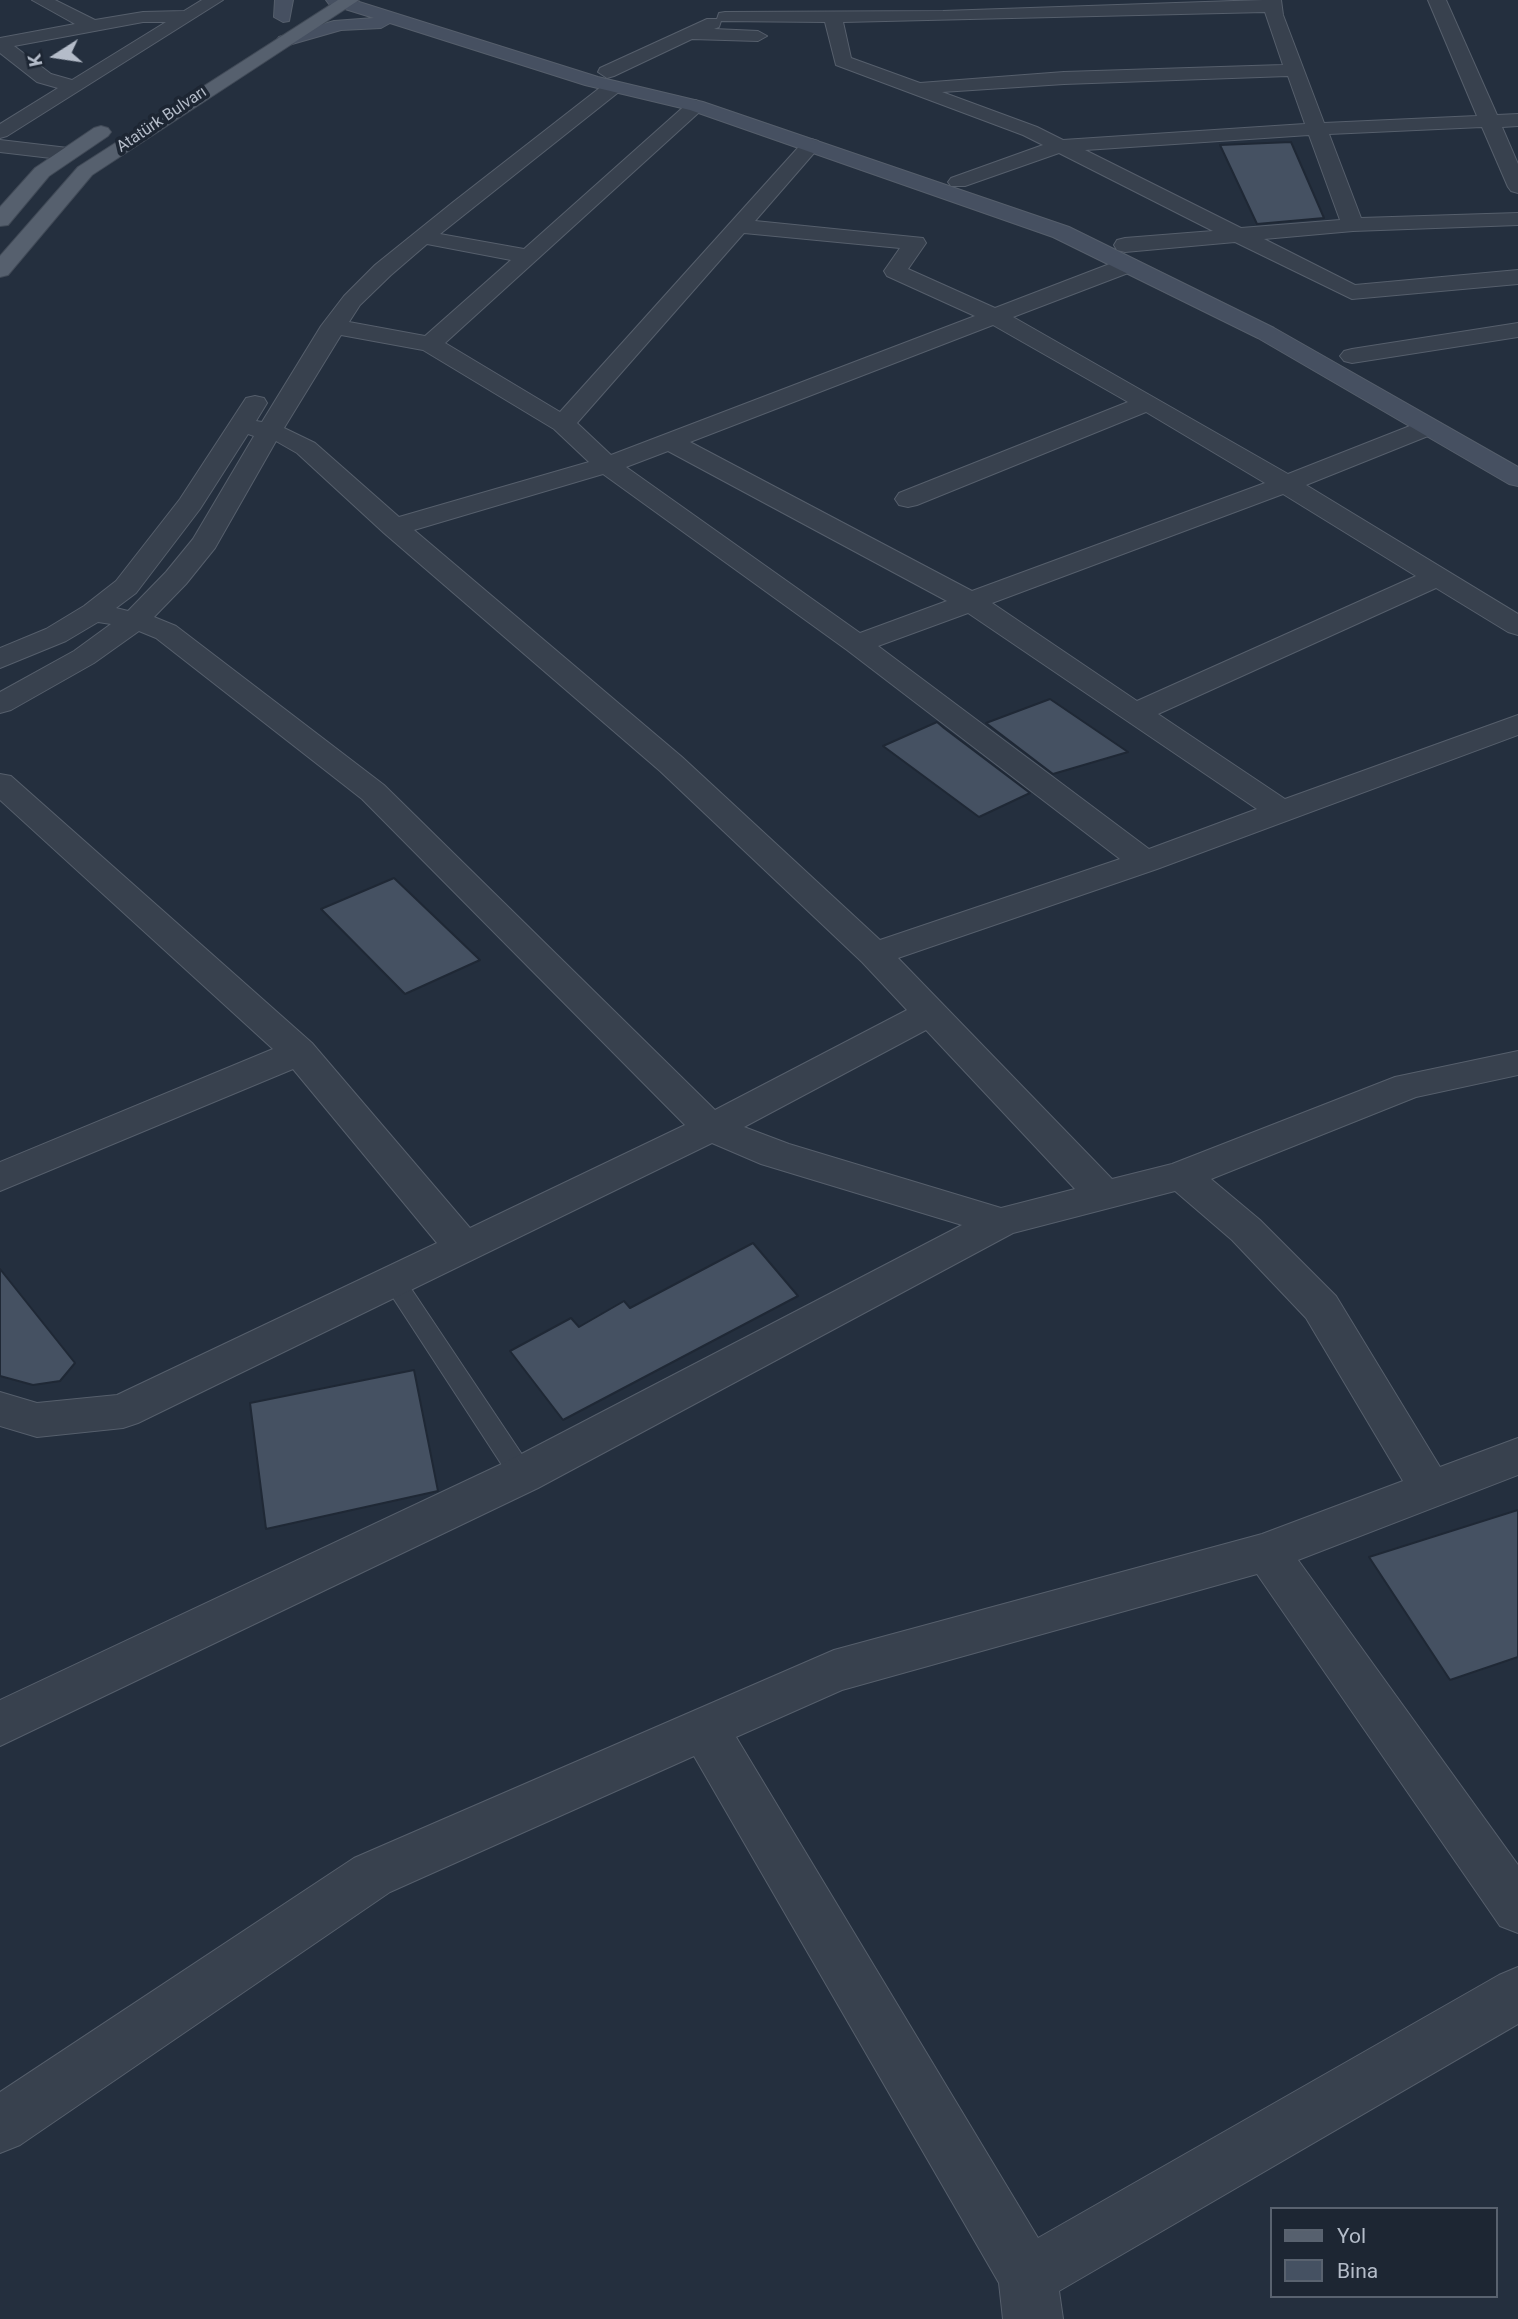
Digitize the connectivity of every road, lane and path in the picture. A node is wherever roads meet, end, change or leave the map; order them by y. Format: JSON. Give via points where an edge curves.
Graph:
{"nodes":[{"id":1,"x":41,"y":0,"type":"edge"},
{"id":2,"x":214,"y":0,"type":"edge"},
{"id":3,"x":372,"y":0,"type":"edge"},
{"id":4,"x":770,"y":0,"type":"edge"},
{"id":5,"x":1437,"y":0,"type":"edge"},
{"id":6,"x":343,"y":1,"type":"edge"},
{"id":7,"x":1273,"y":3,"type":"edge"},
{"id":8,"x":304,"y":6,"type":"dead end"},
{"id":9,"x":284,"y":9,"type":"edge"},
{"id":10,"x":1069,"y":12,"type":"junction"},
{"id":11,"x":188,"y":16,"type":"junction"},
{"id":12,"x":833,"y":16,"type":"junction"},
{"id":13,"x":726,"y":17,"type":"junction"},
{"id":14,"x":410,"y":24,"type":"junction"},
{"id":15,"x":93,"y":26,"type":"junction"},
{"id":16,"x":264,"y":28,"type":"dead end"},
{"id":17,"x":1080,"y":33,"type":"dead end"},
{"id":18,"x":690,"y":34,"type":"junction"},
{"id":19,"x":771,"y":36,"type":"dead end"},
{"id":20,"x":285,"y":41,"type":"junction"},
{"id":21,"x":0,"y":43,"type":"edge"},
{"id":22,"x":1295,"y":70,"type":"junction"},
{"id":23,"x":604,"y":80,"type":"junction"},
{"id":24,"x":73,"y":86,"type":"junction"},
{"id":25,"x":914,"y":88,"type":"junction"},
{"id":26,"x":42,"y":106,"type":"junction"},
{"id":27,"x":696,"y":106,"type":"junction"},
{"id":28,"x":0,"y":109,"type":"edge"},
{"id":29,"x":1518,"y":120,"type":"edge"},
{"id":30,"x":1488,"y":121,"type":"junction"},
{"id":31,"x":113,"y":125,"type":"dead end"},
{"id":32,"x":1317,"y":129,"type":"junction"},
{"id":33,"x":0,"y":132,"type":"edge"},
{"id":34,"x":811,"y":145,"type":"junction"},
{"id":35,"x":0,"y":146,"type":"edge"},
{"id":36,"x":1062,"y":146,"type":"junction"},
{"id":37,"x":68,"y":154,"type":"junction"},
{"id":38,"x":958,"y":182,"type":"junction"},
{"id":39,"x":1518,"y":187,"type":"edge"},
{"id":40,"x":1518,"y":219,"type":"edge"},
{"id":41,"x":0,"y":220,"type":"edge"},
{"id":42,"x":1353,"y":225,"type":"junction"},
{"id":43,"x":739,"y":226,"type":"junction"},
{"id":44,"x":1236,"y":236,"type":"junction"},
{"id":45,"x":423,"y":237,"type":"junction"},
{"id":46,"x":1126,"y":255,"type":"junction"},
{"id":47,"x":528,"y":256,"type":"junction"},
{"id":48,"x":0,"y":270,"type":"edge"},
{"id":49,"x":1518,"y":277,"type":"edge"},
{"id":50,"x":323,"y":311,"type":"junction"},
{"id":51,"x":996,"y":317,"type":"junction"},
{"id":52,"x":1518,"y":330,"type":"edge"},
{"id":53,"x":430,"y":344,"type":"junction"},
{"id":54,"x":1336,"y":348,"type":"junction"},
{"id":55,"x":1376,"y":370,"type":"dead end"},
{"id":56,"x":270,"y":379,"type":"dead end"},
{"id":57,"x":1148,"y":403,"type":"junction"},
{"id":58,"x":563,"y":424,"type":"junction"},
{"id":59,"x":1429,"y":427,"type":"junction"},
{"id":60,"x":255,"y":428,"type":"junction"},
{"id":61,"x":669,"y":441,"type":"junction"},
{"id":62,"x":607,"y":465,"type":"junction"},
{"id":63,"x":1518,"y":478,"type":"edge"},
{"id":64,"x":1286,"y":484,"type":"junction"},
{"id":65,"x":908,"y":499,"type":"dead end"},
{"id":66,"x":394,"y":527,"type":"junction"},
{"id":67,"x":1437,"y":577,"type":"junction"},
{"id":68,"x":971,"y":602,"type":"junction"},
{"id":69,"x":94,"y":612,"type":"junction"},
{"id":70,"x":134,"y":621,"type":"junction"},
{"id":71,"x":1518,"y":626,"type":"edge"},
{"id":72,"x":857,"y":644,"type":"junction"},
{"id":73,"x":0,"y":659,"type":"edge"},
{"id":74,"x":0,"y":704,"type":"edge"},
{"id":75,"x":1137,"y":712,"type":"junction"},
{"id":76,"x":1518,"y":724,"type":"edge"},
{"id":77,"x":0,"y":783,"type":"edge"},
{"id":78,"x":1281,"y":811,"type":"junction"},
{"id":79,"x":1145,"y":862,"type":"junction"},
{"id":80,"x":874,"y":954,"type":"junction"},
{"id":81,"x":930,"y":1013,"type":"junction"},
{"id":82,"x":299,"y":1052,"type":"junction"},
{"id":83,"x":1518,"y":1063,"type":"edge"},
{"id":84,"x":711,"y":1128,"type":"junction"},
{"id":85,"x":1182,"y":1175,"type":"junction"},
{"id":86,"x":0,"y":1177,"type":"edge"},
{"id":87,"x":1104,"y":1195,"type":"junction"},
{"id":88,"x":1002,"y":1222,"type":"junction"},
{"id":89,"x":464,"y":1248,"type":"junction"},
{"id":90,"x":394,"y":1282,"type":"junction"},
{"id":91,"x":0,"y":1409,"type":"edge"},
{"id":92,"x":1518,"y":1456,"type":"edge"},
{"id":93,"x":522,"y":1475,"type":"junction"},
{"id":94,"x":1431,"y":1490,"type":"junction"},
{"id":95,"x":1267,"y":1552,"type":"junction"},
{"id":96,"x":0,"y":1724,"type":"edge"},
{"id":97,"x":704,"y":1729,"type":"junction"},
{"id":98,"x":1518,"y":1908,"type":"edge"},
{"id":99,"x":1518,"y":1994,"type":"edge"},
{"id":100,"x":0,"y":2125,"type":"edge"},
{"id":101,"x":1030,"y":2298,"type":"edge"}],
"edges":[{"from":1,"to":15,"type":"street"},
{"from":2,"to":11,"type":"street"},
{"from":3,"to":23,"type":"main road"},
{"from":4,"to":13,"type":"street"},
{"from":5,"to":30,"type":"street"},
{"from":6,"to":14,"type":"main road"},
{"from":6,"to":20,"type":"main road","name":"Atatürk Bulvarı"},
{"from":7,"to":10,"type":"street"},
{"from":7,"to":22,"type":"street"},
{"from":8,"to":9,"type":"main road"},
{"from":9,"to":16,"type":"main road"},
{"from":10,"to":12,"type":"street"},
{"from":10,"to":17,"type":"street"},
{"from":11,"to":15,"type":"street","via":[[143,17]]},
{"from":11,"to":24,"type":"street"},
{"from":12,"to":13,"type":"street"},
{"from":12,"to":25,"type":"street","via":[[843,61]]},
{"from":13,"to":18,"type":"street"},
{"from":14,"to":20,"type":"main road","via":[[351,23]]},
{"from":14,"to":23,"type":"main road"},
{"from":15,"to":21,"type":"street"},
{"from":18,"to":19,"type":"street"},
{"from":18,"to":23,"type":"street"},
{"from":20,"to":48,"type":"main road","name":"Atatürk Bulvarı","via":[[85,171]]},
{"from":21,"to":24,"type":"street","via":[[44,78]]},
{"from":22,"to":25,"type":"street"},
{"from":22,"to":32,"type":"street"},
{"from":23,"to":27,"type":"main road"},
{"from":23,"to":38,"type":"main road"},
{"from":23,"to":45,"type":"street"},
{"from":23,"to":50,"type":"street","via":[[378,248]]},
{"from":24,"to":26,"type":"street"},
{"from":25,"to":36,"type":"street"},
{"from":26,"to":28,"type":"street"},
{"from":26,"to":33,"type":"street"},
{"from":27,"to":34,"type":"main road"},
{"from":27,"to":47,"type":"street"},
{"from":29,"to":30,"type":"street"},
{"from":30,"to":32,"type":"street"},
{"from":30,"to":39,"type":"street"},
{"from":31,"to":37,"type":"main road","name":"Atatürk Bulvarı"},
{"from":32,"to":36,"type":"street"},
{"from":32,"to":42,"type":"street"},
{"from":34,"to":43,"type":"street"},
{"from":34,"to":46,"type":"main road"},
{"from":35,"to":37,"type":"street"},
{"from":36,"to":38,"type":"street"},
{"from":36,"to":44,"type":"street"},
{"from":37,"to":41,"type":"main road","name":"Atatürk Bulvarı","via":[[42,172]]},
{"from":38,"to":46,"type":"main road","via":[[1083,225]]},
{"from":40,"to":42,"type":"street"},
{"from":42,"to":44,"type":"street"},
{"from":43,"to":51,"type":"street","via":[[915,243],[894,271]]},
{"from":43,"to":58,"type":"street"},
{"from":44,"to":46,"type":"street"},
{"from":44,"to":49,"type":"street","via":[[1352,292]]},
{"from":45,"to":47,"type":"street"},
{"from":45,"to":50,"type":"street","via":[[360,293]]},
{"from":46,"to":51,"type":"street"},
{"from":46,"to":54,"type":"main road"},
{"from":46,"to":59,"type":"main road"},
{"from":47,"to":53,"type":"street"},
{"from":50,"to":53,"type":"street"},
{"from":50,"to":60,"type":"street"},
{"from":51,"to":57,"type":"street"},
{"from":51,"to":61,"type":"street"},
{"from":52,"to":54,"type":"street"},
{"from":53,"to":58,"type":"street"},
{"from":54,"to":55,"type":"main road"},
{"from":56,"to":60,"type":"street"},
{"from":57,"to":64,"type":"street"},
{"from":57,"to":65,"type":"street"},
{"from":58,"to":62,"type":"street"},
{"from":59,"to":63,"type":"main road"},
{"from":59,"to":64,"type":"street"},
{"from":60,"to":66,"type":"street","via":[[295,440]]},
{"from":60,"to":69,"type":"street","via":[[126,587]]},
{"from":60,"to":70,"type":"street","via":[[205,542]]},
{"from":61,"to":62,"type":"street"},
{"from":61,"to":68,"type":"street"},
{"from":62,"to":66,"type":"street"},
{"from":62,"to":72,"type":"street"},
{"from":64,"to":67,"type":"street"},
{"from":64,"to":68,"type":"street"},
{"from":66,"to":80,"type":"street","via":[[671,764]]},
{"from":67,"to":71,"type":"street"},
{"from":67,"to":75,"type":"street"},
{"from":68,"to":72,"type":"street"},
{"from":68,"to":75,"type":"street"},
{"from":69,"to":70,"type":"street"},
{"from":69,"to":73,"type":"street","via":[[56,635]]},
{"from":70,"to":74,"type":"street","via":[[84,657]]},
{"from":70,"to":84,"type":"street","via":[[166,632],[373,792]]},
{"from":72,"to":79,"type":"street"},
{"from":75,"to":78,"type":"street"},
{"from":76,"to":78,"type":"street"},
{"from":77,"to":82,"type":"street"},
{"from":78,"to":79,"type":"street"},
{"from":79,"to":80,"type":"street"},
{"from":80,"to":81,"type":"street"},
{"from":81,"to":84,"type":"street"},
{"from":81,"to":87,"type":"street"},
{"from":82,"to":86,"type":"street"},
{"from":82,"to":89,"type":"street"},
{"from":83,"to":85,"type":"street","via":[[1408,1086]]},
{"from":84,"to":88,"type":"street","via":[[775,1154]]},
{"from":84,"to":89,"type":"street"},
{"from":85,"to":87,"type":"street"},
{"from":85,"to":94,"type":"street","via":[[1247,1230],[1321,1307]]},
{"from":87,"to":88,"type":"street"},
{"from":88,"to":93,"type":"street"},
{"from":89,"to":90,"type":"street"},
{"from":90,"to":91,"type":"street","via":[[123,1411],[37,1420]]},
{"from":90,"to":93,"type":"lane"},
{"from":92,"to":94,"type":"street"},
{"from":93,"to":96,"type":"street"},
{"from":94,"to":95,"type":"street"},
{"from":95,"to":97,"type":"street","via":[[834,1671]]},
{"from":95,"to":98,"type":"street"},
{"from":97,"to":100,"type":"street","via":[[372,1875]]},
{"from":97,"to":101,"type":"street"},
{"from":99,"to":101,"type":"street"}]}
